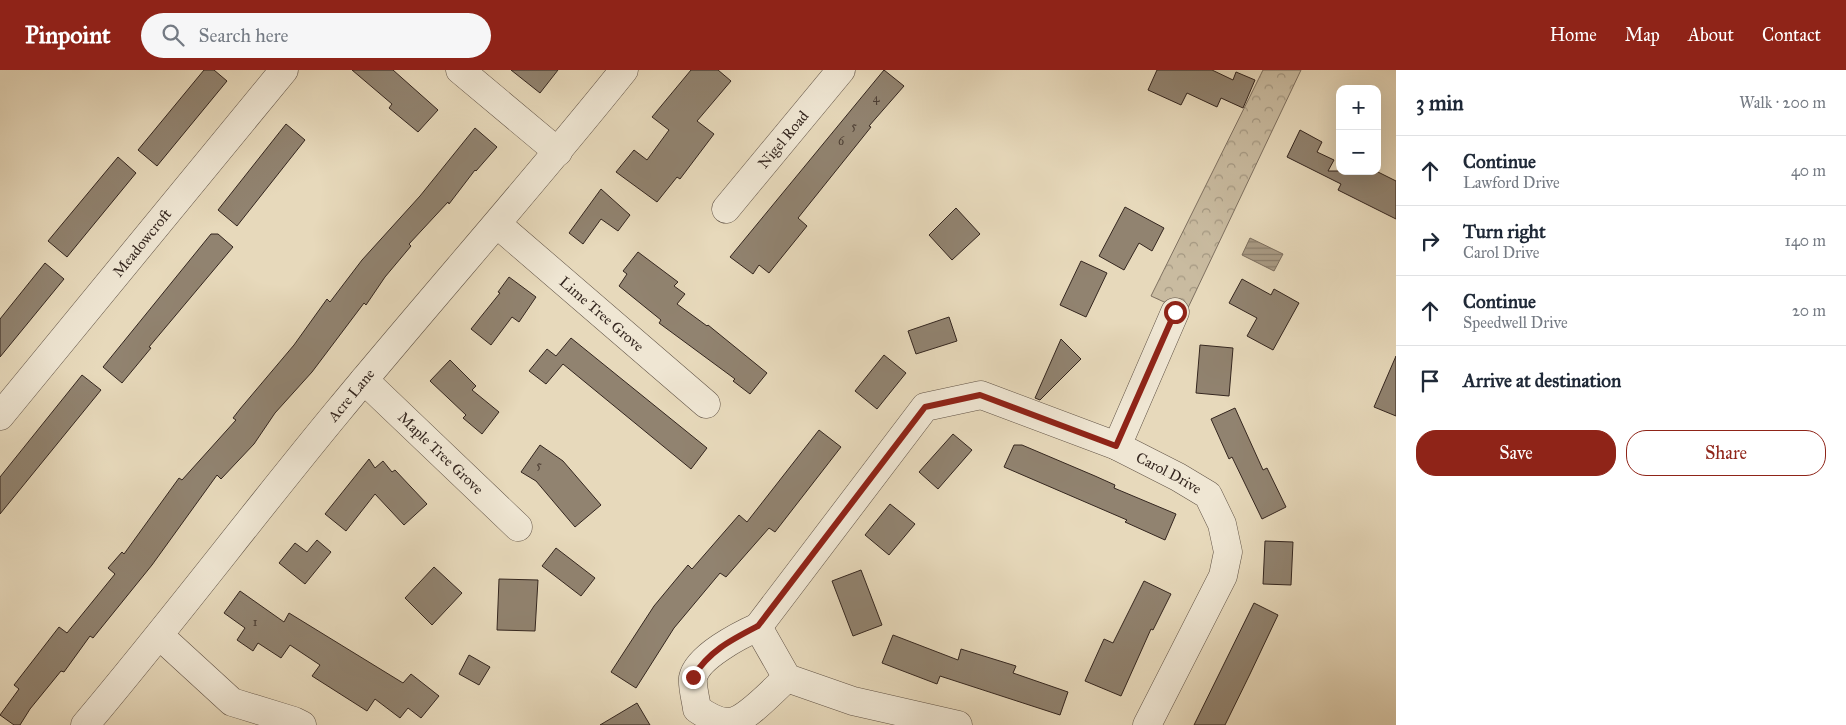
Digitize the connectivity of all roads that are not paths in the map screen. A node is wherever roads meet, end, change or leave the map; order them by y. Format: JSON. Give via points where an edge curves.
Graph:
{"nodes":[{"id":1,"x":284,"y":70,"type":"edge"},
{"id":2,"x":460,"y":70,"type":"edge"},
{"id":3,"x":624,"y":70,"type":"edge"},
{"id":4,"x":841,"y":70,"type":"edge"},
{"id":5,"x":558,"y":152,"type":"junction"},
{"id":6,"x":726,"y":208,"type":"dead end"},
{"id":7,"x":497,"y":224,"type":"junction"},
{"id":8,"x":1175,"y":312,"type":"dead end"},
{"id":9,"x":364,"y":380,"type":"junction"},
{"id":10,"x":706,"y":404,"type":"dead end"},
{"id":11,"x":0,"y":416,"type":"edge"},
{"id":12,"x":1116,"y":446,"type":"junction"},
{"id":13,"x":518,"y":527,"type":"dead end"},
{"id":14,"x":758,"y":626,"type":"junction"},
{"id":15,"x":160,"y":636,"type":"junction"},
{"id":16,"x":787,"y":678,"type":"junction"},
{"id":17,"x":85,"y":725,"type":"edge"},
{"id":18,"x":302,"y":725,"type":"edge"},
{"id":19,"x":958,"y":725,"type":"edge"},
{"id":20,"x":1147,"y":725,"type":"edge"}],
"edges":[{"from":1,"to":11,"type":"street","name":"Meadowcroft"},
{"from":2,"to":5,"type":"street"},
{"from":3,"to":5,"type":"street","name":"Acre Lane"},
{"from":4,"to":6,"type":"street","name":"Nigel Road"},
{"from":5,"to":7,"type":"street","name":"Acre Lane"},
{"from":7,"to":9,"type":"street","name":"Acre Lane"},
{"from":7,"to":10,"type":"street","name":"Lime Tree Grove"},
{"from":8,"to":12,"type":"street"},
{"from":9,"to":13,"type":"street","name":"Maple Tree Grove"},
{"from":9,"to":15,"type":"street","name":"Acre Lane","via":[[281,480]]},
{"from":12,"to":14,"type":"street","name":"Carol Drive","via":[[980,395],[925,407]]},
{"from":12,"to":20,"type":"street","name":"Carol Drive","via":[[1208,495],[1222,524],[1228,552],[1223,576]]},
{"from":14,"to":16,"type":"street"},
{"from":14,"to":16,"type":"street","via":[[704,660],[693,677],[697,709],[710,718],[729,722],[745,715]]},
{"from":15,"to":17,"type":"street","name":"Acre Lane"},
{"from":15,"to":18,"type":"street","via":[[232,702]]},
{"from":16,"to":19,"type":"street","via":[[853,701]]}]}
